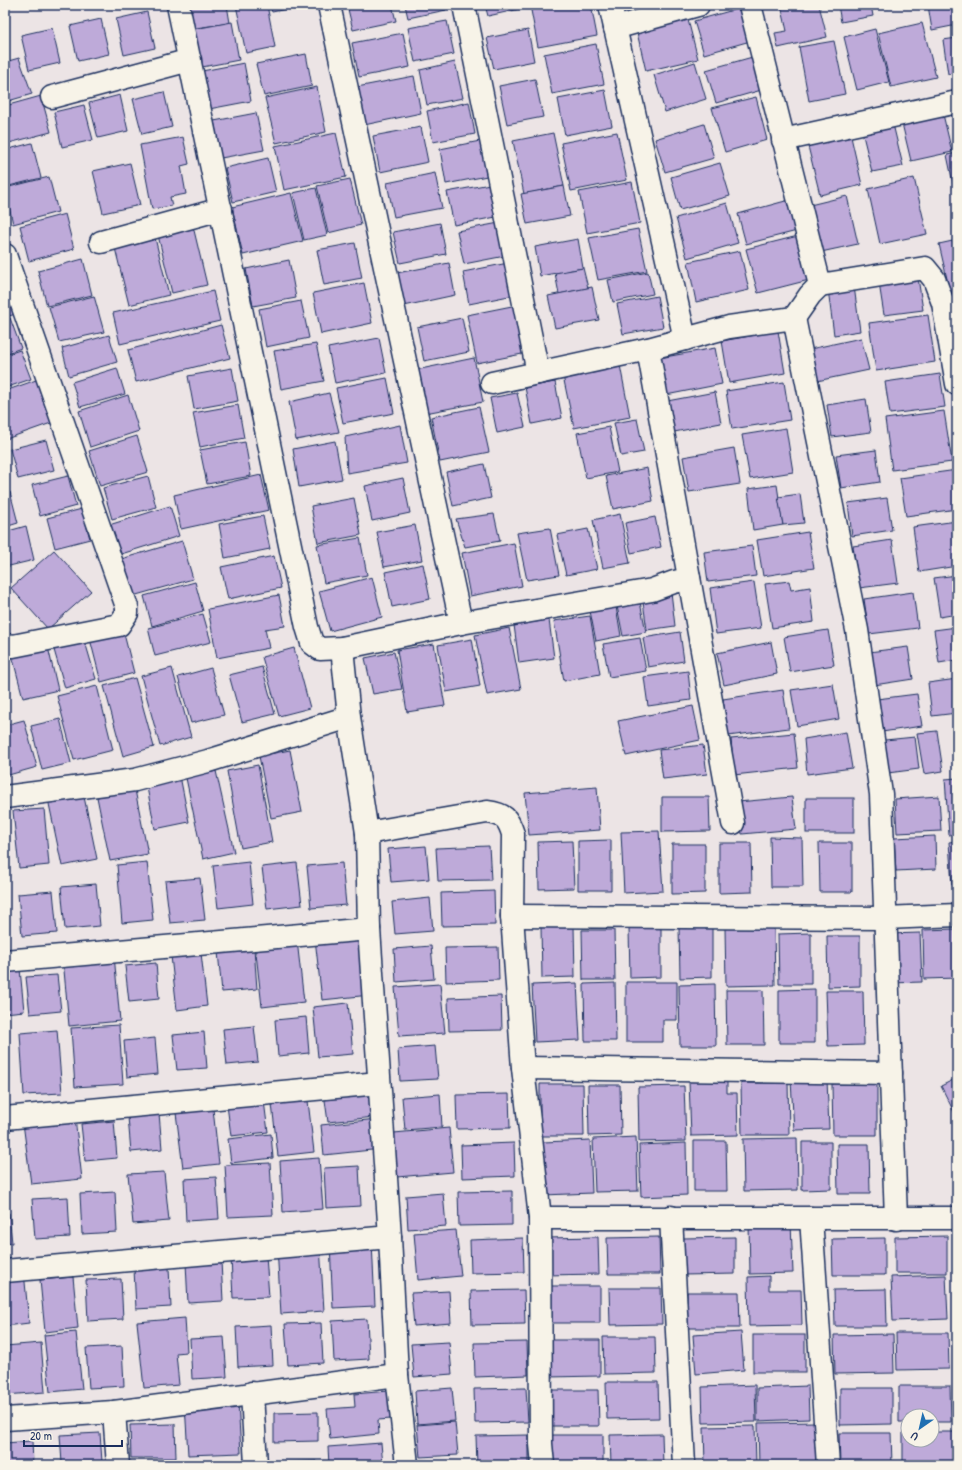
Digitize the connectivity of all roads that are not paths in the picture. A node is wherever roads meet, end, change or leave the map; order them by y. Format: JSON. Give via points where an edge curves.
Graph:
{"nodes":[{"id":1,"x":178,"y":5,"type":"edge"},
{"id":2,"x":329,"y":5,"type":"edge"},
{"id":3,"x":464,"y":5,"type":"edge"},
{"id":4,"x":610,"y":5,"type":"edge"},
{"id":5,"x":698,"y":5,"type":"edge"},
{"id":6,"x":750,"y":5,"type":"edge"},
{"id":7,"x":615,"y":28,"type":"junction"},
{"id":8,"x":190,"y":60,"type":"junction"},
{"id":9,"x":52,"y":97,"type":"dead end"},
{"id":10,"x":957,"y":102,"type":"edge"},
{"id":11,"x":784,"y":140,"type":"junction"},
{"id":12,"x":221,"y":209,"type":"junction"},
{"id":13,"x":101,"y":242,"type":"dead end"},
{"id":14,"x":5,"y":255,"type":"edge"},
{"id":15,"x":820,"y":285,"type":"junction"},
{"id":16,"x":794,"y":318,"type":"junction"},
{"id":17,"x":685,"y":339,"type":"junction"},
{"id":18,"x":648,"y":349,"type":"junction"},
{"id":19,"x":538,"y":373,"type":"junction"},
{"id":20,"x":492,"y":384,"type":"dead end"},
{"id":21,"x":957,"y":384,"type":"edge"},
{"id":22,"x":689,"y":579,"type":"junction"},
{"id":23,"x":461,"y":623,"type":"junction"},
{"id":24,"x":5,"y":644,"type":"edge"},
{"id":25,"x":342,"y":648,"type":"junction"},
{"id":26,"x":349,"y":717,"type":"junction"},
{"id":27,"x":5,"y":797,"type":"edge"},
{"id":28,"x":733,"y":823,"type":"dead end"},
{"id":29,"x":367,"y":833,"type":"junction"},
{"id":30,"x":957,"y":915,"type":"edge"},
{"id":31,"x":512,"y":916,"type":"junction"},
{"id":32,"x":885,"y":918,"type":"junction"},
{"id":33,"x":369,"y":929,"type":"junction"},
{"id":34,"x":5,"y":961,"type":"edge"},
{"id":35,"x":523,"y":1068,"type":"junction"},
{"id":36,"x":891,"y":1073,"type":"junction"},
{"id":37,"x":379,"y":1083,"type":"junction"},
{"id":38,"x":5,"y":1118,"type":"edge"},
{"id":39,"x":672,"y":1217,"type":"junction"},
{"id":40,"x":540,"y":1218,"type":"junction"},
{"id":41,"x":811,"y":1218,"type":"junction"},
{"id":42,"x":957,"y":1218,"type":"edge"},
{"id":43,"x":896,"y":1219,"type":"junction"},
{"id":44,"x":390,"y":1237,"type":"junction"},
{"id":45,"x":5,"y":1271,"type":"edge"},
{"id":46,"x":397,"y":1375,"type":"junction"},
{"id":47,"x":252,"y":1393,"type":"junction"},
{"id":48,"x":114,"y":1412,"type":"junction"},
{"id":49,"x":5,"y":1419,"type":"edge"},
{"id":50,"x":118,"y":1465,"type":"edge"},
{"id":51,"x":256,"y":1465,"type":"edge"},
{"id":52,"x":407,"y":1465,"type":"edge"},
{"id":53,"x":542,"y":1465,"type":"edge"},
{"id":54,"x":684,"y":1465,"type":"edge"},
{"id":55,"x":828,"y":1465,"type":"edge"}],
"edges":[{"from":1,"to":8,"type":"street"},
{"from":2,"to":23,"type":"street"},
{"from":3,"to":19,"type":"street"},
{"from":4,"to":7,"type":"street"},
{"from":5,"to":7,"type":"street"},
{"from":6,"to":11,"type":"street"},
{"from":7,"to":17,"type":"street"},
{"from":8,"to":9,"type":"street"},
{"from":8,"to":12,"type":"street"},
{"from":10,"to":11,"type":"street"},
{"from":11,"to":15,"type":"street"},
{"from":12,"to":13,"type":"street"},
{"from":12,"to":25,"type":"street","via":[[307,627],[312,643],[320,648]]},
{"from":14,"to":24,"type":"street","via":[[127,606],[127,613],[119,624],[13,646]]},
{"from":15,"to":16,"type":"street"},
{"from":15,"to":21,"type":"street","via":[[925,268],[934,279],[943,303]]},
{"from":16,"to":17,"type":"street","via":[[729,327]]},
{"from":16,"to":32,"type":"street","via":[[858,638],[881,794]]},
{"from":17,"to":18,"type":"street"},
{"from":18,"to":19,"type":"street"},
{"from":18,"to":22,"type":"street"},
{"from":19,"to":20,"type":"street"},
{"from":22,"to":23,"type":"street","via":[[652,590]]},
{"from":22,"to":28,"type":"street"},
{"from":23,"to":25,"type":"street"},
{"from":25,"to":26,"type":"street"},
{"from":26,"to":27,"type":"street","via":[[208,761],[135,780]]},
{"from":26,"to":29,"type":"street"},
{"from":29,"to":31,"type":"street","via":[[487,812],[499,814],[509,822],[513,834]]},
{"from":29,"to":33,"type":"street"},
{"from":30,"to":32,"type":"street"},
{"from":31,"to":32,"type":"street"},
{"from":31,"to":35,"type":"street"},
{"from":32,"to":36,"type":"street"},
{"from":33,"to":34,"type":"street"},
{"from":33,"to":37,"type":"street"},
{"from":35,"to":36,"type":"street"},
{"from":35,"to":40,"type":"street"},
{"from":36,"to":43,"type":"street"},
{"from":37,"to":38,"type":"street"},
{"from":37,"to":44,"type":"street"},
{"from":39,"to":40,"type":"street"},
{"from":39,"to":41,"type":"street"},
{"from":39,"to":54,"type":"street"},
{"from":40,"to":53,"type":"street"},
{"from":41,"to":43,"type":"street"},
{"from":41,"to":55,"type":"street"},
{"from":42,"to":43,"type":"street"},
{"from":44,"to":45,"type":"street"},
{"from":44,"to":46,"type":"street"},
{"from":46,"to":47,"type":"street"},
{"from":46,"to":52,"type":"street"},
{"from":47,"to":48,"type":"street"},
{"from":47,"to":51,"type":"street"},
{"from":48,"to":49,"type":"street"},
{"from":48,"to":50,"type":"street"}]}
